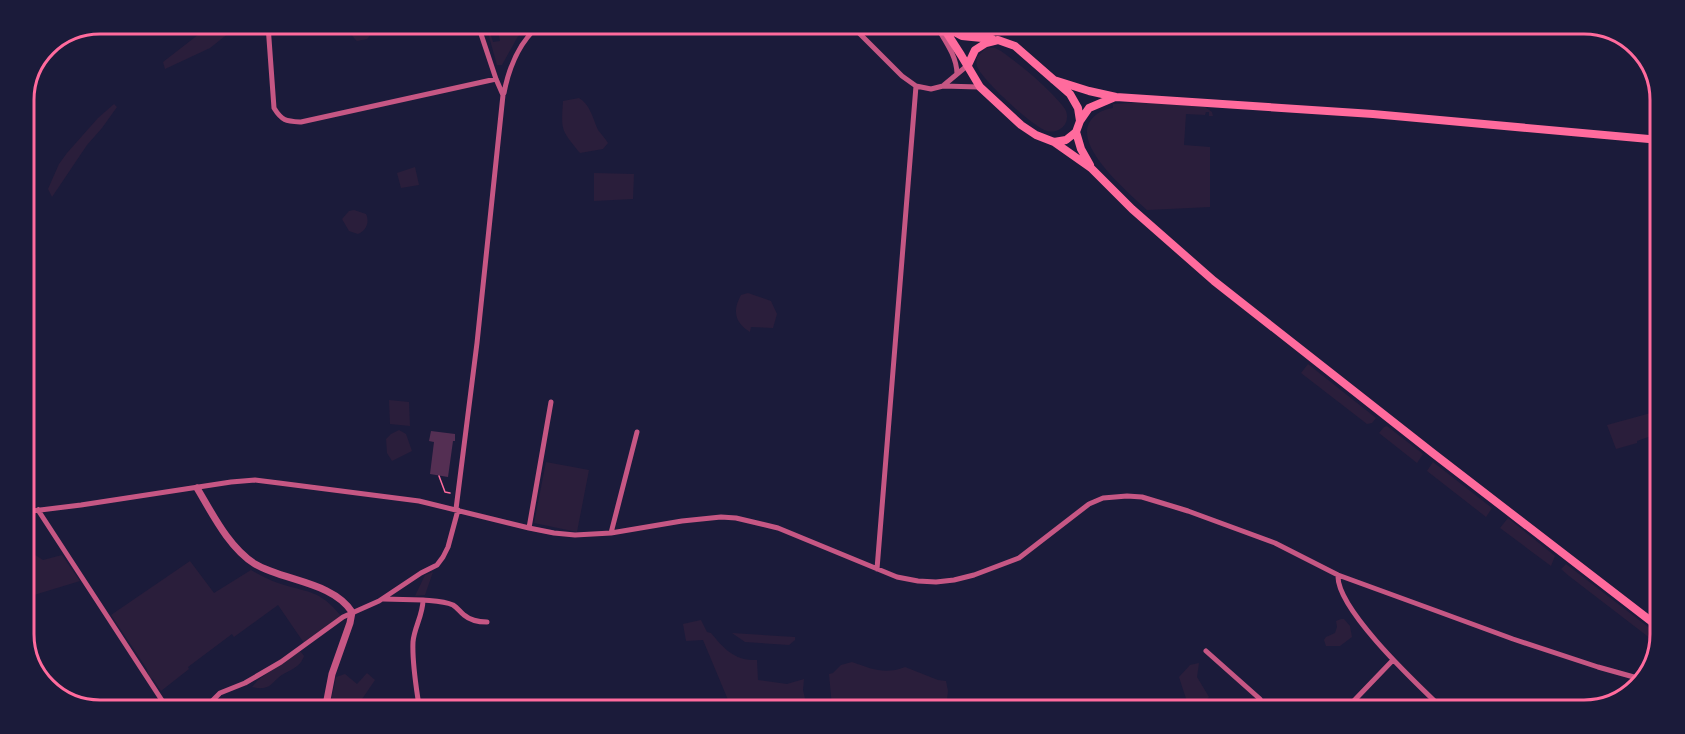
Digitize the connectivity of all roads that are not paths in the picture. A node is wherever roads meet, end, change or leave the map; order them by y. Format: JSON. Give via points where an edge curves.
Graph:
{"nodes":[{"id":1,"x":269,"y":35,"type":"edge"},
{"id":2,"x":481,"y":35,"type":"edge"},
{"id":3,"x":531,"y":35,"type":"edge"},
{"id":4,"x":861,"y":35,"type":"edge"},
{"id":5,"x":942,"y":35,"type":"edge"},
{"id":6,"x":949,"y":35,"type":"edge"},
{"id":7,"x":960,"y":35,"type":"edge"},
{"id":8,"x":998,"y":40,"type":"junction"},
{"id":9,"x":968,"y":65,"type":"junction"},
{"id":10,"x":957,"y":75,"type":"junction"},
{"id":11,"x":496,"y":79,"type":"junction"},
{"id":12,"x":1054,"y":80,"type":"junction"},
{"id":13,"x":916,"y":86,"type":"junction"},
{"id":14,"x":943,"y":86,"type":"junction"},
{"id":15,"x":980,"y":87,"type":"junction"},
{"id":16,"x":503,"y":95,"type":"junction"},
{"id":17,"x":1116,"y":97,"type":"junction"},
{"id":18,"x":1080,"y":121,"type":"junction"},
{"id":19,"x":1076,"y":132,"type":"junction"},
{"id":20,"x":1650,"y":139,"type":"edge"},
{"id":21,"x":1054,"y":142,"type":"junction"},
{"id":22,"x":1091,"y":168,"type":"junction"},
{"id":23,"x":551,"y":402,"type":"dead end"},
{"id":24,"x":637,"y":432,"type":"dead end"},
{"id":25,"x":197,"y":488,"type":"junction"},
{"id":26,"x":35,"y":510,"type":"edge"},
{"id":27,"x":38,"y":510,"type":"junction"},
{"id":28,"x":457,"y":510,"type":"junction"},
{"id":29,"x":529,"y":528,"type":"junction"},
{"id":30,"x":611,"y":533,"type":"junction"},
{"id":31,"x":877,"y":568,"type":"junction"},
{"id":32,"x":1338,"y":575,"type":"junction"},
{"id":33,"x":381,"y":599,"type":"junction"},
{"id":34,"x":423,"y":600,"type":"junction"},
{"id":35,"x":352,"y":612,"type":"junction"},
{"id":36,"x":1650,"y":620,"type":"edge"},
{"id":37,"x":487,"y":622,"type":"dead end"},
{"id":38,"x":1206,"y":651,"type":"dead end"},
{"id":39,"x":1394,"y":660,"type":"junction"},
{"id":40,"x":1633,"y":678,"type":"edge"},
{"id":41,"x":162,"y":700,"type":"edge"},
{"id":42,"x":213,"y":700,"type":"edge"},
{"id":43,"x":327,"y":700,"type":"edge"},
{"id":44,"x":418,"y":700,"type":"edge"},
{"id":45,"x":1260,"y":700,"type":"edge"},
{"id":46,"x":1355,"y":700,"type":"edge"},
{"id":47,"x":1433,"y":700,"type":"edge"}],
"edges":[{"from":1,"to":11,"type":"street","via":[[274,108],[287,121],[301,122]]},
{"from":2,"to":11,"type":"street"},
{"from":3,"to":16,"type":"street","via":[[517,52]]},
{"from":4,"to":13,"type":"street"},
{"from":5,"to":10,"type":"street","via":[[956,63]]},
{"from":6,"to":9,"type":"main road"},
{"from":7,"to":8,"type":"main road"},
{"from":8,"to":9,"type":"main road","via":[[975,50]]},
{"from":8,"to":12,"type":"main road","via":[[1015,46]]},
{"from":9,"to":10,"type":"street"},
{"from":9,"to":15,"type":"main road"},
{"from":10,"to":14,"type":"street"},
{"from":11,"to":16,"type":"street"},
{"from":12,"to":17,"type":"main road"},
{"from":12,"to":18,"type":"main road","via":[[1070,94]]},
{"from":13,"to":14,"type":"street"},
{"from":13,"to":31,"type":"street"},
{"from":14,"to":15,"type":"street"},
{"from":15,"to":21,"type":"main road","via":[[1021,125]]},
{"from":16,"to":28,"type":"street"},
{"from":17,"to":18,"type":"main road","via":[[1089,108]]},
{"from":17,"to":20,"type":"main road","via":[[1373,114]]},
{"from":18,"to":19,"type":"main road"},
{"from":19,"to":21,"type":"main road","via":[[1066,140]]},
{"from":19,"to":22,"type":"main road"},
{"from":21,"to":22,"type":"main road"},
{"from":22,"to":36,"type":"main road","via":[[1214,281]]},
{"from":23,"to":29,"type":"street"},
{"from":24,"to":30,"type":"street"},
{"from":25,"to":27,"type":"street"},
{"from":25,"to":28,"type":"street","via":[[259,481],[354,491]]},
{"from":25,"to":35,"type":"street","via":[[226,536],[253,562],[323,589],[343,600]]},
{"from":26,"to":27,"type":"street"},
{"from":27,"to":41,"type":"street"},
{"from":28,"to":29,"type":"street"},
{"from":28,"to":33,"type":"street","via":[[448,547],[437,565]]},
{"from":29,"to":30,"type":"street","via":[[575,535]]},
{"from":30,"to":31,"type":"street","via":[[682,521],[736,518],[778,528]]},
{"from":31,"to":32,"type":"street","via":[[918,581],[974,575],[1019,558],[1089,504],[1102,498],[1127,496],[1188,511],[1275,543]]},
{"from":32,"to":39,"type":"street","via":[[1346,602]]},
{"from":32,"to":40,"type":"street"},
{"from":33,"to":34,"type":"street"},
{"from":33,"to":35,"type":"street"},
{"from":34,"to":37,"type":"street","via":[[446,603],[470,619]]},
{"from":34,"to":44,"type":"street","via":[[413,641]]},
{"from":35,"to":42,"type":"street","via":[[281,662]]},
{"from":35,"to":43,"type":"street"},
{"from":38,"to":45,"type":"street"},
{"from":39,"to":46,"type":"street"},
{"from":39,"to":47,"type":"street"}]}
